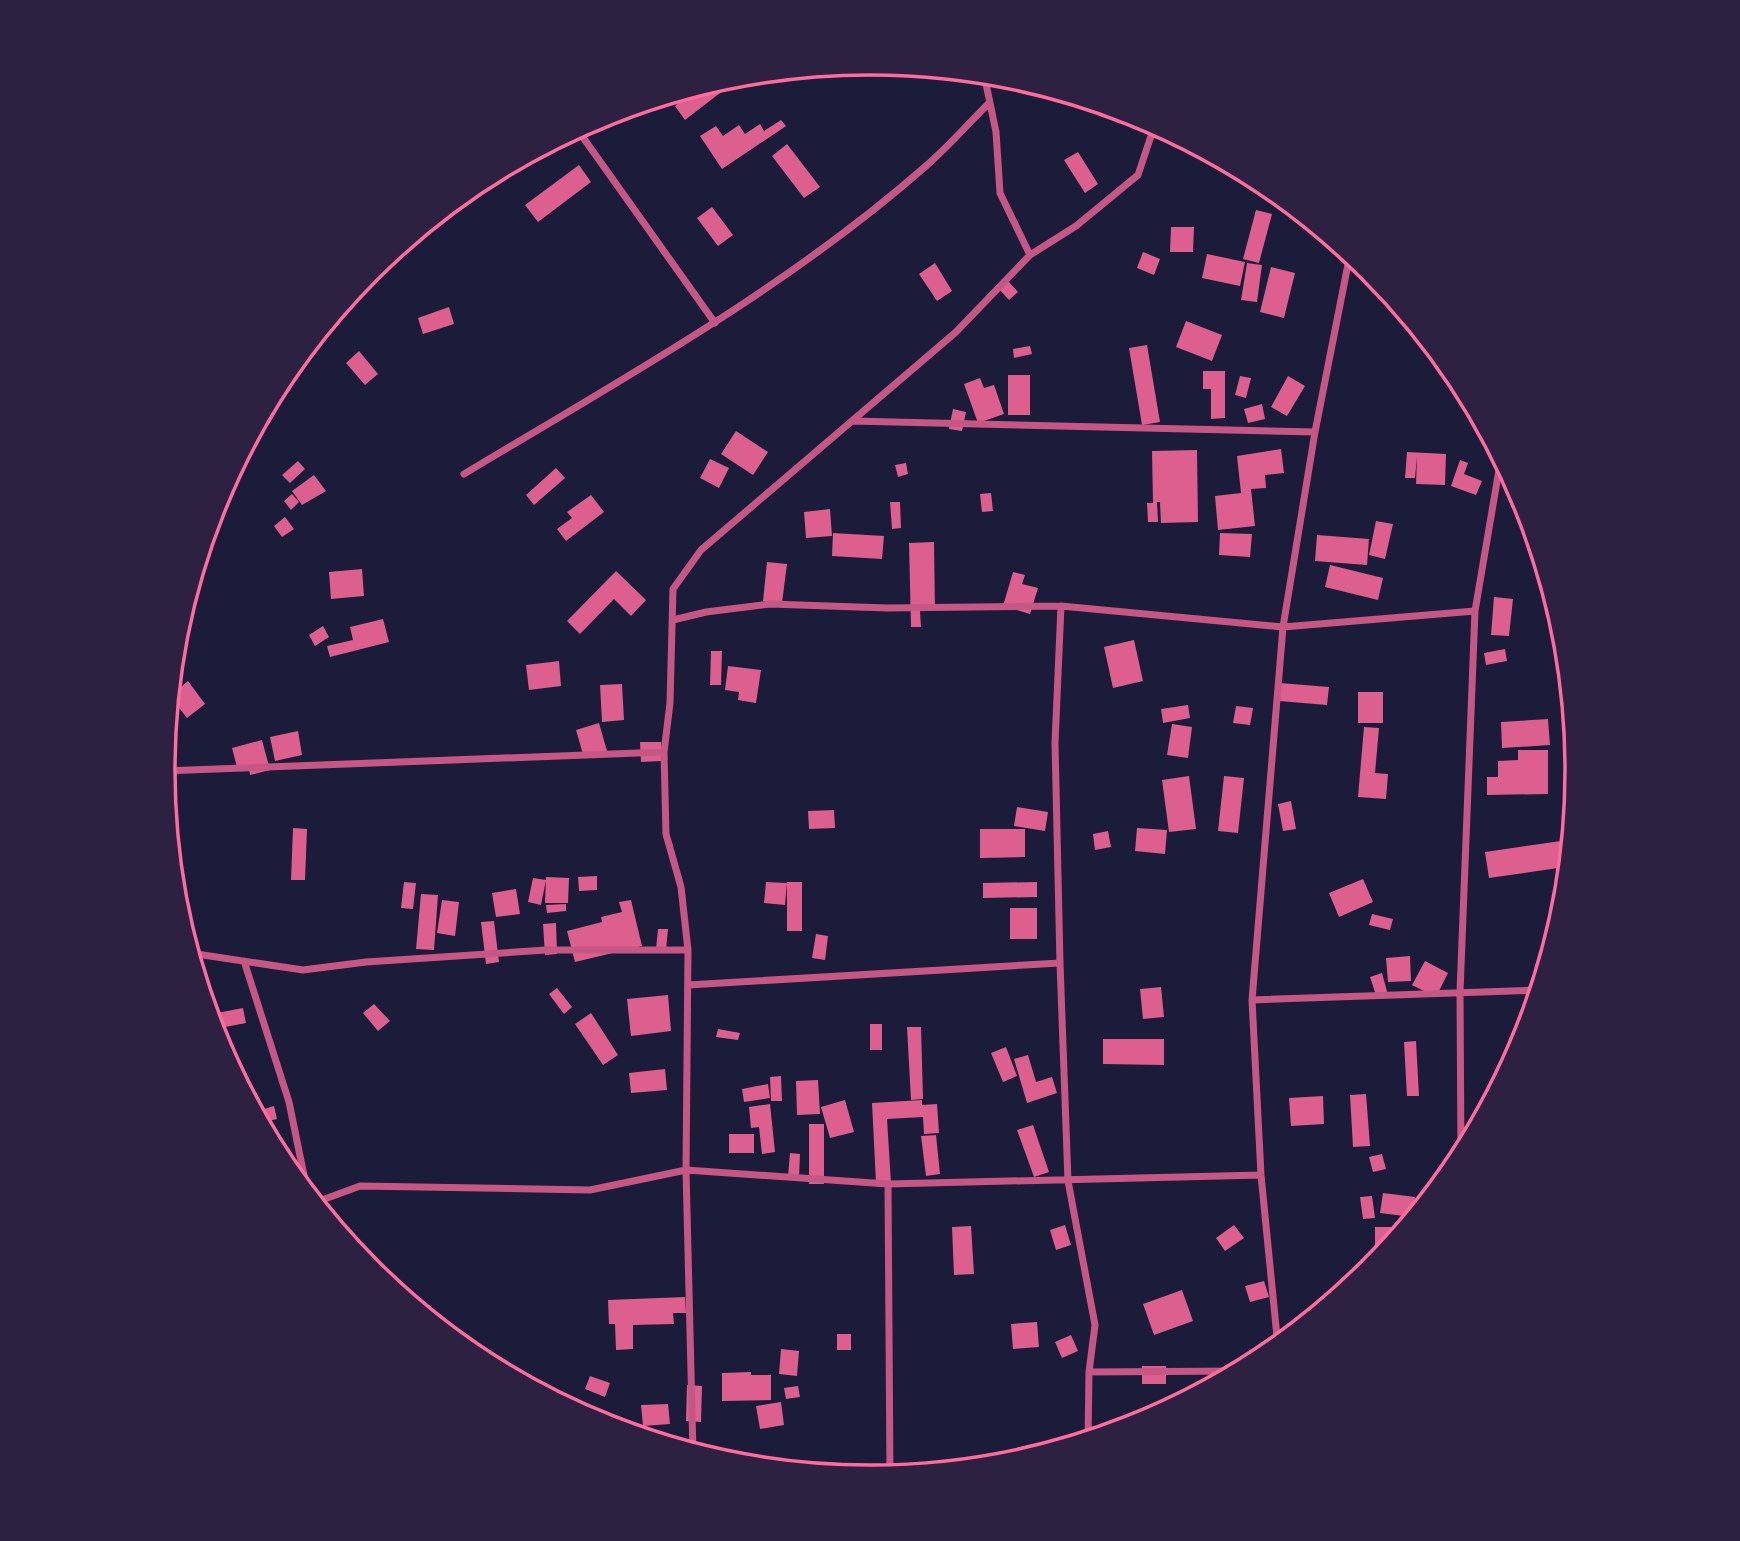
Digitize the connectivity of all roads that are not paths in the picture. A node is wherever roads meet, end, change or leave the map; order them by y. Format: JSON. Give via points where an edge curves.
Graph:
{"nodes":[{"id":1,"x":987,"y":86,"type":"edge"},
{"id":2,"x":989,"y":103,"type":"junction"},
{"id":3,"x":1151,"y":135,"type":"edge"},
{"id":4,"x":583,"y":137,"type":"edge"},
{"id":5,"x":1030,"y":255,"type":"junction"},
{"id":6,"x":1348,"y":266,"type":"edge"},
{"id":7,"x":715,"y":323,"type":"junction"},
{"id":8,"x":852,"y":421,"type":"junction"},
{"id":9,"x":1315,"y":432,"type":"junction"},
{"id":10,"x":1498,"y":473,"type":"edge"},
{"id":11,"x":464,"y":474,"type":"dead end"},
{"id":12,"x":1061,"y":606,"type":"junction"},
{"id":13,"x":1475,"y":611,"type":"junction"},
{"id":14,"x":673,"y":620,"type":"junction"},
{"id":15,"x":1283,"y":628,"type":"junction"},
{"id":16,"x":664,"y":752,"type":"junction"},
{"id":17,"x":175,"y":771,"type":"edge"},
{"id":18,"x":688,"y":950,"type":"junction"},
{"id":19,"x":199,"y":954,"type":"edge"},
{"id":20,"x":244,"y":961,"type":"junction"},
{"id":21,"x":1060,"y":963,"type":"junction"},
{"id":22,"x":688,"y":985,"type":"junction"},
{"id":23,"x":1529,"y":990,"type":"edge"},
{"id":24,"x":1460,"y":992,"type":"junction"},
{"id":25,"x":1252,"y":1000,"type":"junction"},
{"id":26,"x":1461,"y":1136,"type":"edge"},
{"id":27,"x":686,"y":1170,"type":"junction"},
{"id":28,"x":303,"y":1172,"type":"edge"},
{"id":29,"x":1261,"y":1175,"type":"junction"},
{"id":30,"x":1068,"y":1181,"type":"junction"},
{"id":31,"x":888,"y":1184,"type":"junction"},
{"id":32,"x":323,"y":1200,"type":"edge"},
{"id":33,"x":1277,"y":1334,"type":"edge"},
{"id":34,"x":1221,"y":1371,"type":"edge"},
{"id":35,"x":1090,"y":1372,"type":"junction"},
{"id":36,"x":1088,"y":1430,"type":"edge"},
{"id":37,"x":693,"y":1443,"type":"edge"},
{"id":38,"x":890,"y":1465,"type":"edge"}],
"edges":[{"from":1,"to":2,"type":"street"},
{"from":2,"to":5,"type":"street","via":[[1000,193]]},
{"from":2,"to":7,"type":"street","via":[[926,166],[794,270]]},
{"from":3,"to":5,"type":"street","via":[[1138,175],[1076,226]]},
{"from":4,"to":7,"type":"street"},
{"from":5,"to":8,"type":"street","via":[[956,332]]},
{"from":6,"to":9,"type":"street"},
{"from":7,"to":11,"type":"street"},
{"from":8,"to":9,"type":"street"},
{"from":8,"to":14,"type":"street","via":[[701,550],[673,589]]},
{"from":9,"to":15,"type":"street"},
{"from":10,"to":13,"type":"street"},
{"from":12,"to":14,"type":"street","via":[[770,604]]},
{"from":12,"to":15,"type":"street"},
{"from":12,"to":21,"type":"street","via":[[1055,743]]},
{"from":13,"to":15,"type":"street"},
{"from":13,"to":24,"type":"street"},
{"from":14,"to":16,"type":"street"},
{"from":15,"to":25,"type":"street"},
{"from":16,"to":17,"type":"street"},
{"from":16,"to":18,"type":"street","via":[[666,834],[681,887]]},
{"from":18,"to":20,"type":"street","via":[[546,950],[303,970]]},
{"from":18,"to":22,"type":"street"},
{"from":19,"to":20,"type":"street"},
{"from":20,"to":28,"type":"street","via":[[289,1102]]},
{"from":21,"to":22,"type":"street"},
{"from":21,"to":30,"type":"street"},
{"from":22,"to":27,"type":"street"},
{"from":23,"to":24,"type":"street"},
{"from":24,"to":25,"type":"street"},
{"from":24,"to":26,"type":"street"},
{"from":25,"to":29,"type":"street"},
{"from":27,"to":31,"type":"street"},
{"from":27,"to":32,"type":"street","via":[[590,1190],[360,1186]]},
{"from":27,"to":37,"type":"street"},
{"from":29,"to":30,"type":"street"},
{"from":29,"to":33,"type":"street"},
{"from":30,"to":31,"type":"street"},
{"from":30,"to":35,"type":"street","via":[[1095,1325]]},
{"from":31,"to":38,"type":"street"},
{"from":34,"to":35,"type":"street"},
{"from":35,"to":36,"type":"street"}]}
